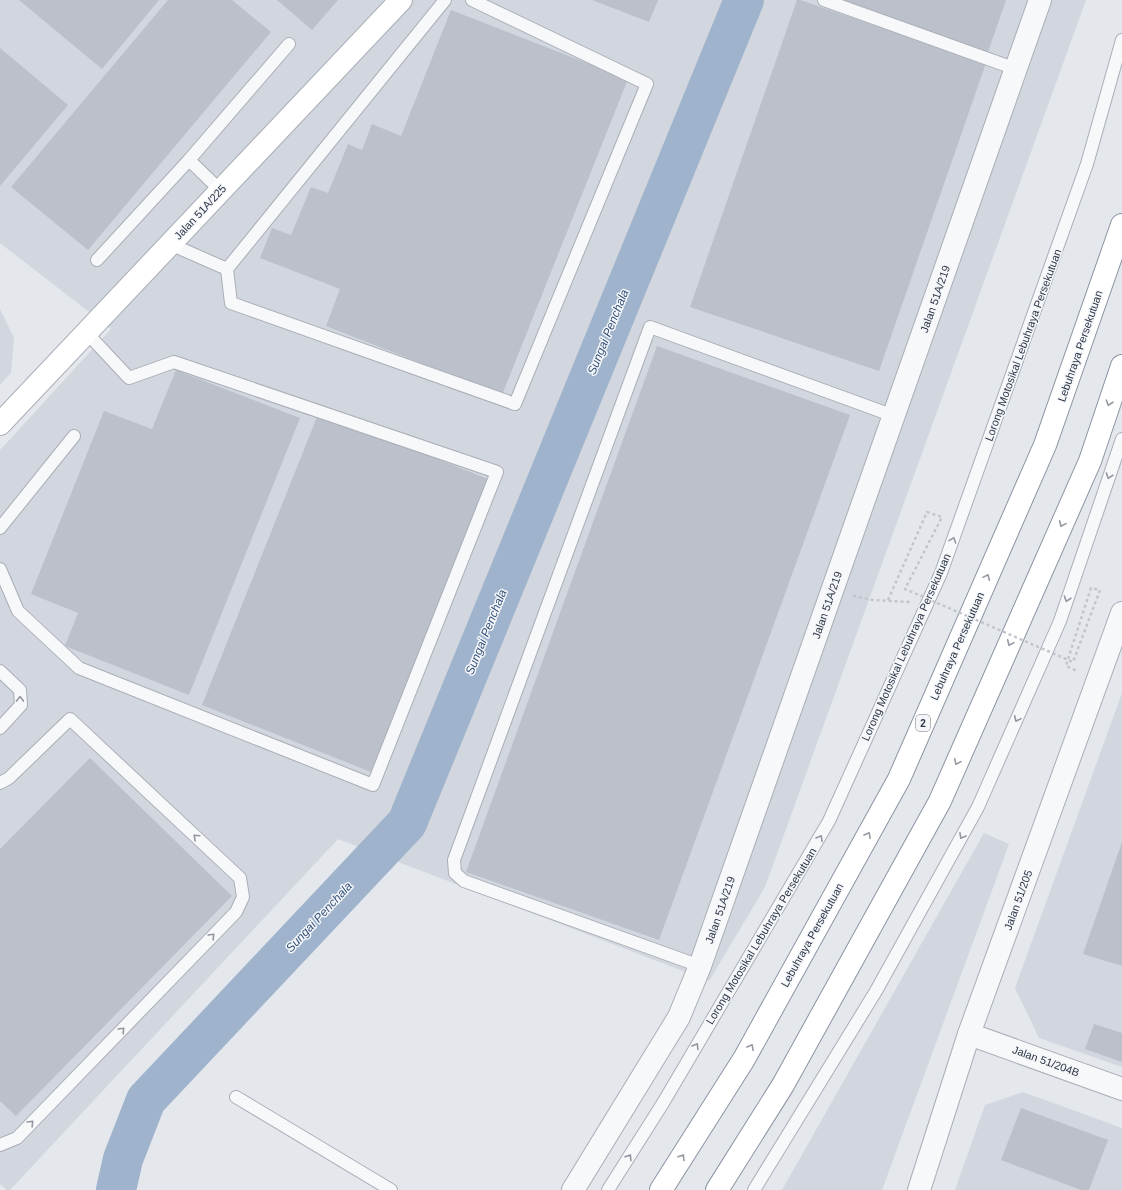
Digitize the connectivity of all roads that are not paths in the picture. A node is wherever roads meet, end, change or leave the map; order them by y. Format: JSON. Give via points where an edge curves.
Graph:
{"nodes":[{"id":1,"x":401,"y":0,"type":"edge"},
{"id":2,"x":445,"y":0,"type":"edge"},
{"id":3,"x":472,"y":0,"type":"edge"},
{"id":4,"x":824,"y":0,"type":"edge"},
{"id":5,"x":1040,"y":0,"type":"edge"},
{"id":6,"x":1122,"y":40,"type":"edge"},
{"id":7,"x":289,"y":44,"type":"dead end"},
{"id":8,"x":1016,"y":69,"type":"junction"},
{"id":9,"x":189,"y":160,"type":"junction"},
{"id":10,"x":220,"y":190,"type":"junction"},
{"id":11,"x":1122,"y":225,"type":"edge"},
{"id":12,"x":170,"y":244,"type":"junction"},
{"id":13,"x":96,"y":260,"type":"dead end"},
{"id":14,"x":227,"y":269,"type":"junction"},
{"id":15,"x":86,"y":332,"type":"junction"},
{"id":16,"x":1122,"y":366,"type":"edge"},
{"id":17,"x":894,"y":416,"type":"junction"},
{"id":18,"x":0,"y":424,"type":"edge"},
{"id":19,"x":74,"y":436,"type":"dead end"},
{"id":20,"x":1122,"y":439,"type":"edge"},
{"id":21,"x":0,"y":528,"type":"edge"},
{"id":22,"x":0,"y":569,"type":"edge"},
{"id":23,"x":1122,"y":613,"type":"edge"},
{"id":24,"x":0,"y":671,"type":"edge"},
{"id":25,"x":0,"y":728,"type":"edge"},
{"id":26,"x":0,"y":783,"type":"edge"},
{"id":27,"x":700,"y":966,"type":"junction"},
{"id":28,"x":969,"y":1034,"type":"junction"},
{"id":29,"x":1122,"y":1089,"type":"edge"},
{"id":30,"x":236,"y":1097,"type":"dead end"},
{"id":31,"x":0,"y":1145,"type":"edge"},
{"id":32,"x":391,"y":1190,"type":"edge"},
{"id":33,"x":572,"y":1190,"type":"edge"},
{"id":34,"x":608,"y":1190,"type":"edge"},
{"id":35,"x":661,"y":1190,"type":"edge"},
{"id":36,"x":717,"y":1190,"type":"edge"},
{"id":37,"x":754,"y":1190,"type":"edge"},
{"id":38,"x":919,"y":1190,"type":"edge"}],
"edges":[{"from":1,"to":10,"type":"main road","name":"Jalan 51A/225"},
{"from":2,"to":14,"type":"lane"},
{"from":3,"to":14,"type":"lane","via":[[647,84],[515,404],[231,303]]},
{"from":4,"to":8,"type":"lane"},
{"from":5,"to":8,"type":"street","name":"Jalan 51A/219"},
{"from":34,"to":6,"type":"lane","name":"Lorong Motosikal Lebuhraya Persekutuan","one_way":true,"via":[[663,1103],[829,821],[941,573],[1087,164]]},
{"from":7,"to":9,"type":"lane"},
{"from":8,"to":17,"type":"street","name":"Jalan 51A/219"},
{"from":9,"to":10,"type":"lane"},
{"from":9,"to":13,"type":"lane"},
{"from":10,"to":12,"type":"main road","name":"Jalan 51A/225"},
{"from":35,"to":11,"type":"main road","name":"Lebuhraya Persekutuan","number":"2","one_way":true,"via":[[744,1059],[899,779],[1045,445]]},
{"from":12,"to":14,"type":"lane"},
{"from":12,"to":15,"type":"main road","name":"Jalan 51A/225"},
{"from":15,"to":18,"type":"main road","name":"Jalan 51A/225"},
{"from":15,"to":22,"type":"lane","via":[[129,378],[174,362],[497,472],[373,785],[79,668],[18,611]]},
{"from":16,"to":36,"type":"main road","one_way":true,"via":[[1090,461],[940,801],[783,1085]]},
{"from":17,"to":27,"type":"street","name":"Jalan 51A/219"},
{"from":17,"to":27,"type":"lane","via":[[650,327],[454,860],[455,873],[464,881]]},
{"from":19,"to":21,"type":"lane"},
{"from":20,"to":37,"type":"lane","one_way":true,"via":[[1060,621],[978,807],[876,991]]},
{"from":23,"to":28,"type":"street","name":"Jalan 51/205"},
{"from":25,"to":24,"type":"lane","one_way":true,"via":[[21,705],[20,690]]},
{"from":31,"to":26,"type":"lane","one_way":true,"via":[[17,1138],[236,912],[243,897],[240,878],[70,719],[9,778]]},
{"from":27,"to":33,"type":"street","name":"Jalan 51A/219","via":[[679,1017]]},
{"from":28,"to":29,"type":"street","name":"Jalan 51/204B"},
{"from":28,"to":38,"type":"street","name":"Jalan 51/205"},
{"from":30,"to":32,"type":"lane"}]}
